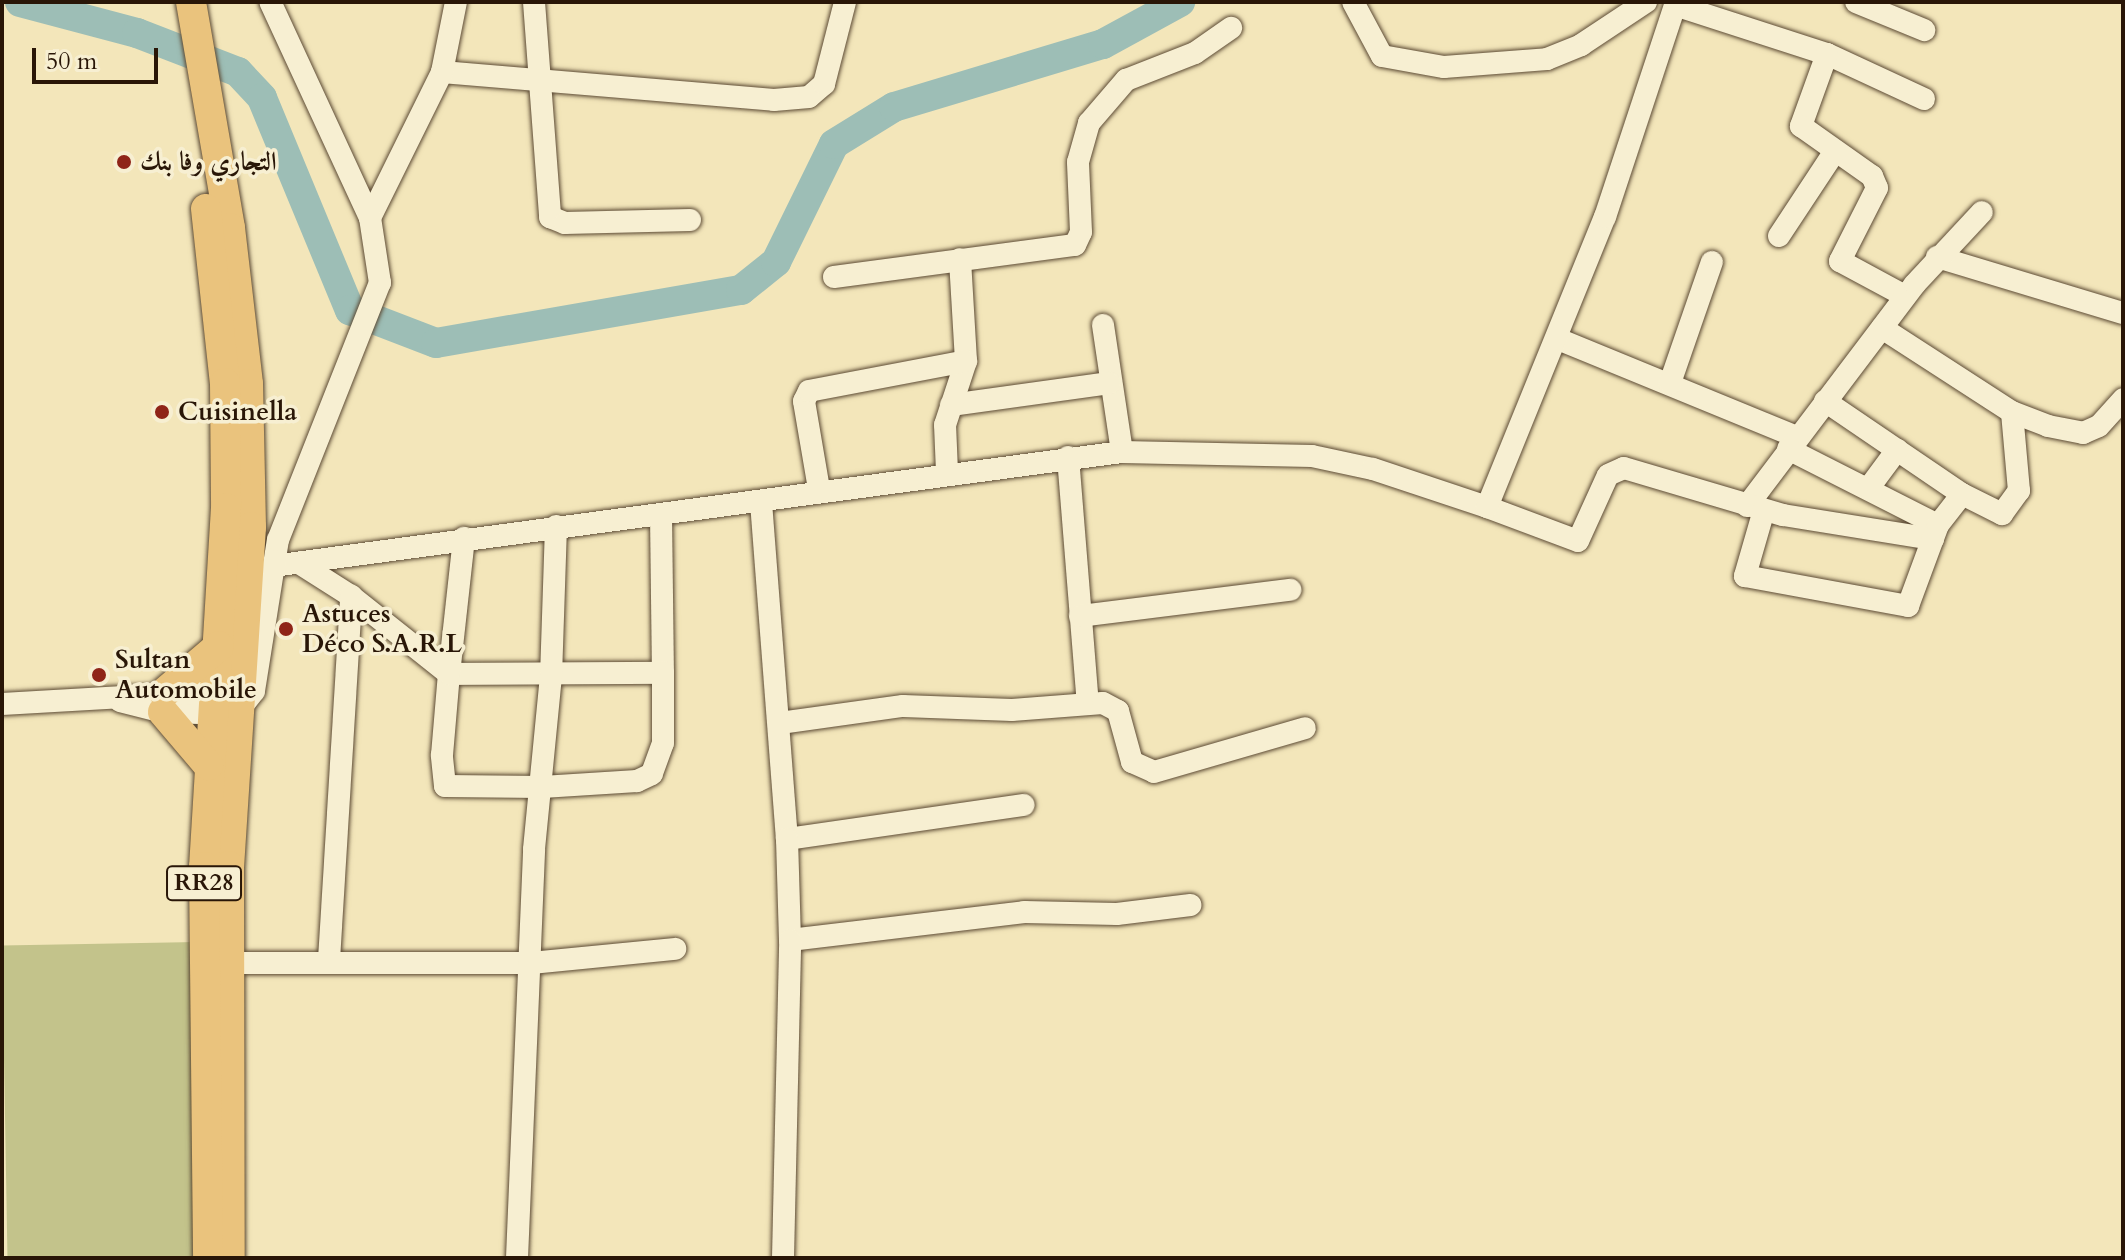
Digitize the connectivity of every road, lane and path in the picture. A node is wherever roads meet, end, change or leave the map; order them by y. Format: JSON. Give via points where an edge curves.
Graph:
{"nodes":[{"id":1,"x":270,"y":2,"type":"edge"},
{"id":2,"x":456,"y":2,"type":"edge"},
{"id":3,"x":534,"y":2,"type":"edge"},
{"id":4,"x":845,"y":2,"type":"edge"},
{"id":5,"x":1353,"y":2,"type":"edge"},
{"id":6,"x":1646,"y":2,"type":"edge"},
{"id":7,"x":1856,"y":2,"type":"edge"},
{"id":8,"x":1675,"y":3,"type":"edge"},
{"id":9,"x":184,"y":5,"type":"edge"},
{"id":10,"x":1231,"y":28,"type":"dead end"},
{"id":11,"x":1924,"y":30,"type":"dead end"},
{"id":12,"x":1827,"y":54,"type":"junction"},
{"id":13,"x":190,"y":66,"type":"junction"},
{"id":14,"x":442,"y":72,"type":"junction"},
{"id":15,"x":535,"y":80,"type":"junction"},
{"id":16,"x":1924,"y":99,"type":"dead end"},
{"id":17,"x":1835,"y":151,"type":"junction"},
{"id":18,"x":1982,"y":212,"type":"dead end"},
{"id":19,"x":370,"y":218,"type":"junction"},
{"id":20,"x":690,"y":220,"type":"dead end"},
{"id":21,"x":1779,"y":236,"type":"dead end"},
{"id":22,"x":1937,"y":257,"type":"junction"},
{"id":23,"x":960,"y":259,"type":"junction"},
{"id":24,"x":1712,"y":262,"type":"dead end"},
{"id":25,"x":834,"y":277,"type":"dead end"},
{"id":26,"x":1905,"y":296,"type":"junction"},
{"id":27,"x":2123,"y":313,"type":"edge"},
{"id":28,"x":1103,"y":325,"type":"dead end"},
{"id":29,"x":1882,"y":328,"type":"junction"},
{"id":30,"x":1558,"y":339,"type":"junction"},
{"id":31,"x":966,"y":361,"type":"junction"},
{"id":32,"x":1109,"y":383,"type":"junction"},
{"id":33,"x":1670,"y":383,"type":"junction"},
{"id":34,"x":2123,"y":399,"type":"edge"},
{"id":35,"x":1825,"y":401,"type":"junction"},
{"id":36,"x":951,"y":405,"type":"junction"},
{"id":37,"x":2012,"y":412,"type":"junction"},
{"id":38,"x":1792,"y":443,"type":"junction"},
{"id":39,"x":1897,"y":450,"type":"junction"},
{"id":40,"x":1122,"y":452,"type":"junction"},
{"id":41,"x":1068,"y":457,"type":"junction"},
{"id":42,"x":947,"y":472,"type":"junction"},
{"id":43,"x":819,"y":489,"type":"junction"},
{"id":44,"x":1868,"y":489,"type":"junction"},
{"id":45,"x":1962,"y":494,"type":"junction"},
{"id":46,"x":761,"y":502,"type":"junction"},
{"id":47,"x":1487,"y":507,"type":"junction"},
{"id":48,"x":1756,"y":508,"type":"junction"},
{"id":49,"x":661,"y":514,"type":"junction"},
{"id":50,"x":556,"y":526,"type":"junction"},
{"id":51,"x":1935,"y":532,"type":"junction"},
{"id":52,"x":464,"y":538,"type":"junction"},
{"id":53,"x":299,"y":563,"type":"junction"},
{"id":54,"x":273,"y":566,"type":"junction"},
{"id":55,"x":1290,"y":590,"type":"dead end"},
{"id":56,"x":351,"y":596,"type":"junction"},
{"id":57,"x":1080,"y":616,"type":"junction"},
{"id":58,"x":219,"y":646,"type":"junction"},
{"id":59,"x":663,"y":673,"type":"junction"},
{"id":60,"x":449,"y":674,"type":"junction"},
{"id":61,"x":551,"y":677,"type":"junction"},
{"id":62,"x":230,"y":701,"type":"junction"},
{"id":63,"x":164,"y":703,"type":"junction"},
{"id":64,"x":1088,"y":703,"type":"junction"},
{"id":65,"x":2,"y":704,"type":"edge"},
{"id":66,"x":780,"y":723,"type":"junction"},
{"id":67,"x":1305,"y":728,"type":"dead end"},
{"id":68,"x":208,"y":765,"type":"junction"},
{"id":69,"x":542,"y":787,"type":"junction"},
{"id":70,"x":1024,"y":805,"type":"dead end"},
{"id":71,"x":787,"y":839,"type":"junction"},
{"id":72,"x":1190,"y":905,"type":"dead end"},
{"id":73,"x":790,"y":940,"type":"junction"},
{"id":74,"x":675,"y":949,"type":"dead end"},
{"id":75,"x":329,"y":960,"type":"junction"},
{"id":76,"x":530,"y":962,"type":"junction"},
{"id":77,"x":229,"y":963,"type":"junction"},
{"id":78,"x":208,"y":1258,"type":"edge"},
{"id":79,"x":230,"y":1258,"type":"edge"},
{"id":80,"x":517,"y":1258,"type":"edge"},
{"id":81,"x":783,"y":1258,"type":"edge"}],
"edges":[{"from":1,"to":19,"type":"street"},
{"from":2,"to":14,"type":"street"},
{"from":3,"to":15,"type":"street"},
{"from":4,"to":15,"type":"street","via":[[824,84],[809,97],[774,100]]},
{"from":5,"to":6,"type":"street","via":[[1382,56],[1444,67],[1547,59],[1581,45]]},
{"from":7,"to":11,"type":"street"},
{"from":8,"to":12,"type":"street"},
{"from":8,"to":30,"type":"street"},
{"from":9,"to":13,"type":"highway","number":"RR28"},
{"from":10,"to":23,"type":"street","via":[[1195,53],[1126,80],[1089,123],[1078,162],[1081,232],[1075,245]]},
{"from":12,"to":16,"type":"street"},
{"from":12,"to":17,"type":"street","via":[[1800,121]]},
{"from":13,"to":58,"type":"highway","number":"RR28","via":[[225,383]]},
{"from":13,"to":62,"type":"highway","number":"RR28","via":[[230,228],[248,384],[251,527]]},
{"from":14,"to":15,"type":"street"},
{"from":14,"to":19,"type":"street"},
{"from":15,"to":20,"type":"street","via":[[550,217],[565,223]]},
{"from":17,"to":21,"type":"street"},
{"from":17,"to":26,"type":"street","via":[[1872,176],[1877,188],[1840,261]]},
{"from":18,"to":22,"type":"street"},
{"from":19,"to":54,"type":"street","via":[[380,283]]},
{"from":22,"to":26,"type":"street"},
{"from":22,"to":27,"type":"street"},
{"from":23,"to":25,"type":"street"},
{"from":23,"to":31,"type":"street"},
{"from":24,"to":33,"type":"street"},
{"from":26,"to":29,"type":"street"},
{"from":28,"to":32,"type":"street"},
{"from":29,"to":35,"type":"street"},
{"from":29,"to":37,"type":"street"},
{"from":30,"to":33,"type":"street"},
{"from":30,"to":47,"type":"street"},
{"from":31,"to":36,"type":"street"},
{"from":31,"to":43,"type":"street","via":[[809,391],[804,401]]},
{"from":32,"to":36,"type":"street"},
{"from":32,"to":40,"type":"street"},
{"from":33,"to":38,"type":"street"},
{"from":34,"to":37,"type":"street","via":[[2099,426],[2083,433]]},
{"from":35,"to":38,"type":"street"},
{"from":35,"to":39,"type":"street"},
{"from":36,"to":42,"type":"street","via":[[945,425]]},
{"from":37,"to":45,"type":"street","via":[[2020,468],[2010,509],[1995,512]]},
{"from":38,"to":44,"type":"street"},
{"from":38,"to":48,"type":"street"},
{"from":39,"to":44,"type":"street"},
{"from":39,"to":45,"type":"street"},
{"from":40,"to":41,"type":"street"},
{"from":40,"to":47,"type":"street","via":[[1312,456],[1373,469]]},
{"from":41,"to":42,"type":"street"},
{"from":41,"to":57,"type":"street"},
{"from":42,"to":43,"type":"street"},
{"from":43,"to":46,"type":"street"},
{"from":44,"to":51,"type":"street"},
{"from":45,"to":51,"type":"street"},
{"from":46,"to":49,"type":"street"},
{"from":46,"to":66,"type":"street"},
{"from":47,"to":48,"type":"street","via":[[1578,541],[1608,475],[1624,468]]},
{"from":48,"to":51,"type":"street"},
{"from":48,"to":51,"type":"street","via":[[1745,576],[1882,602],[1912,604]]},
{"from":49,"to":50,"type":"street"},
{"from":49,"to":59,"type":"street"},
{"from":50,"to":52,"type":"street"},
{"from":50,"to":61,"type":"street"},
{"from":52,"to":53,"type":"street"},
{"from":52,"to":60,"type":"street"},
{"from":53,"to":54,"type":"street"},
{"from":53,"to":56,"type":"street"},
{"from":54,"to":62,"type":"street","via":[[259,679]]},
{"from":55,"to":57,"type":"street"},
{"from":56,"to":60,"type":"street"},
{"from":56,"to":75,"type":"street"},
{"from":57,"to":64,"type":"street"},
{"from":58,"to":62,"type":"highway","number":"RR28"},
{"from":58,"to":63,"type":"highway"},
{"from":59,"to":61,"type":"street"},
{"from":59,"to":69,"type":"street","via":[[659,767],[637,781]]},
{"from":60,"to":61,"type":"street"},
{"from":60,"to":69,"type":"street","via":[[445,786]]},
{"from":61,"to":69,"type":"street"},
{"from":62,"to":63,"type":"street"},
{"from":62,"to":68,"type":"highway","number":"RR28"},
{"from":62,"to":77,"type":"highway","number":"RR28"},
{"from":63,"to":65,"type":"street"},
{"from":63,"to":68,"type":"highway"},
{"from":64,"to":66,"type":"street","via":[[1012,710],[903,706]]},
{"from":64,"to":67,"type":"street","via":[[1118,711],[1132,762],[1144,771]]},
{"from":66,"to":71,"type":"street"},
{"from":68,"to":78,"type":"highway","number":"RR28","via":[[203,1062]]},
{"from":69,"to":76,"type":"street"},
{"from":70,"to":71,"type":"street"},
{"from":71,"to":73,"type":"street"},
{"from":72,"to":73,"type":"street","via":[[1117,914],[1024,912]]},
{"from":73,"to":81,"type":"street"},
{"from":74,"to":76,"type":"street"},
{"from":75,"to":76,"type":"street"},
{"from":75,"to":77,"type":"street"},
{"from":76,"to":80,"type":"street"},
{"from":77,"to":79,"type":"highway","number":"RR28"}]}
